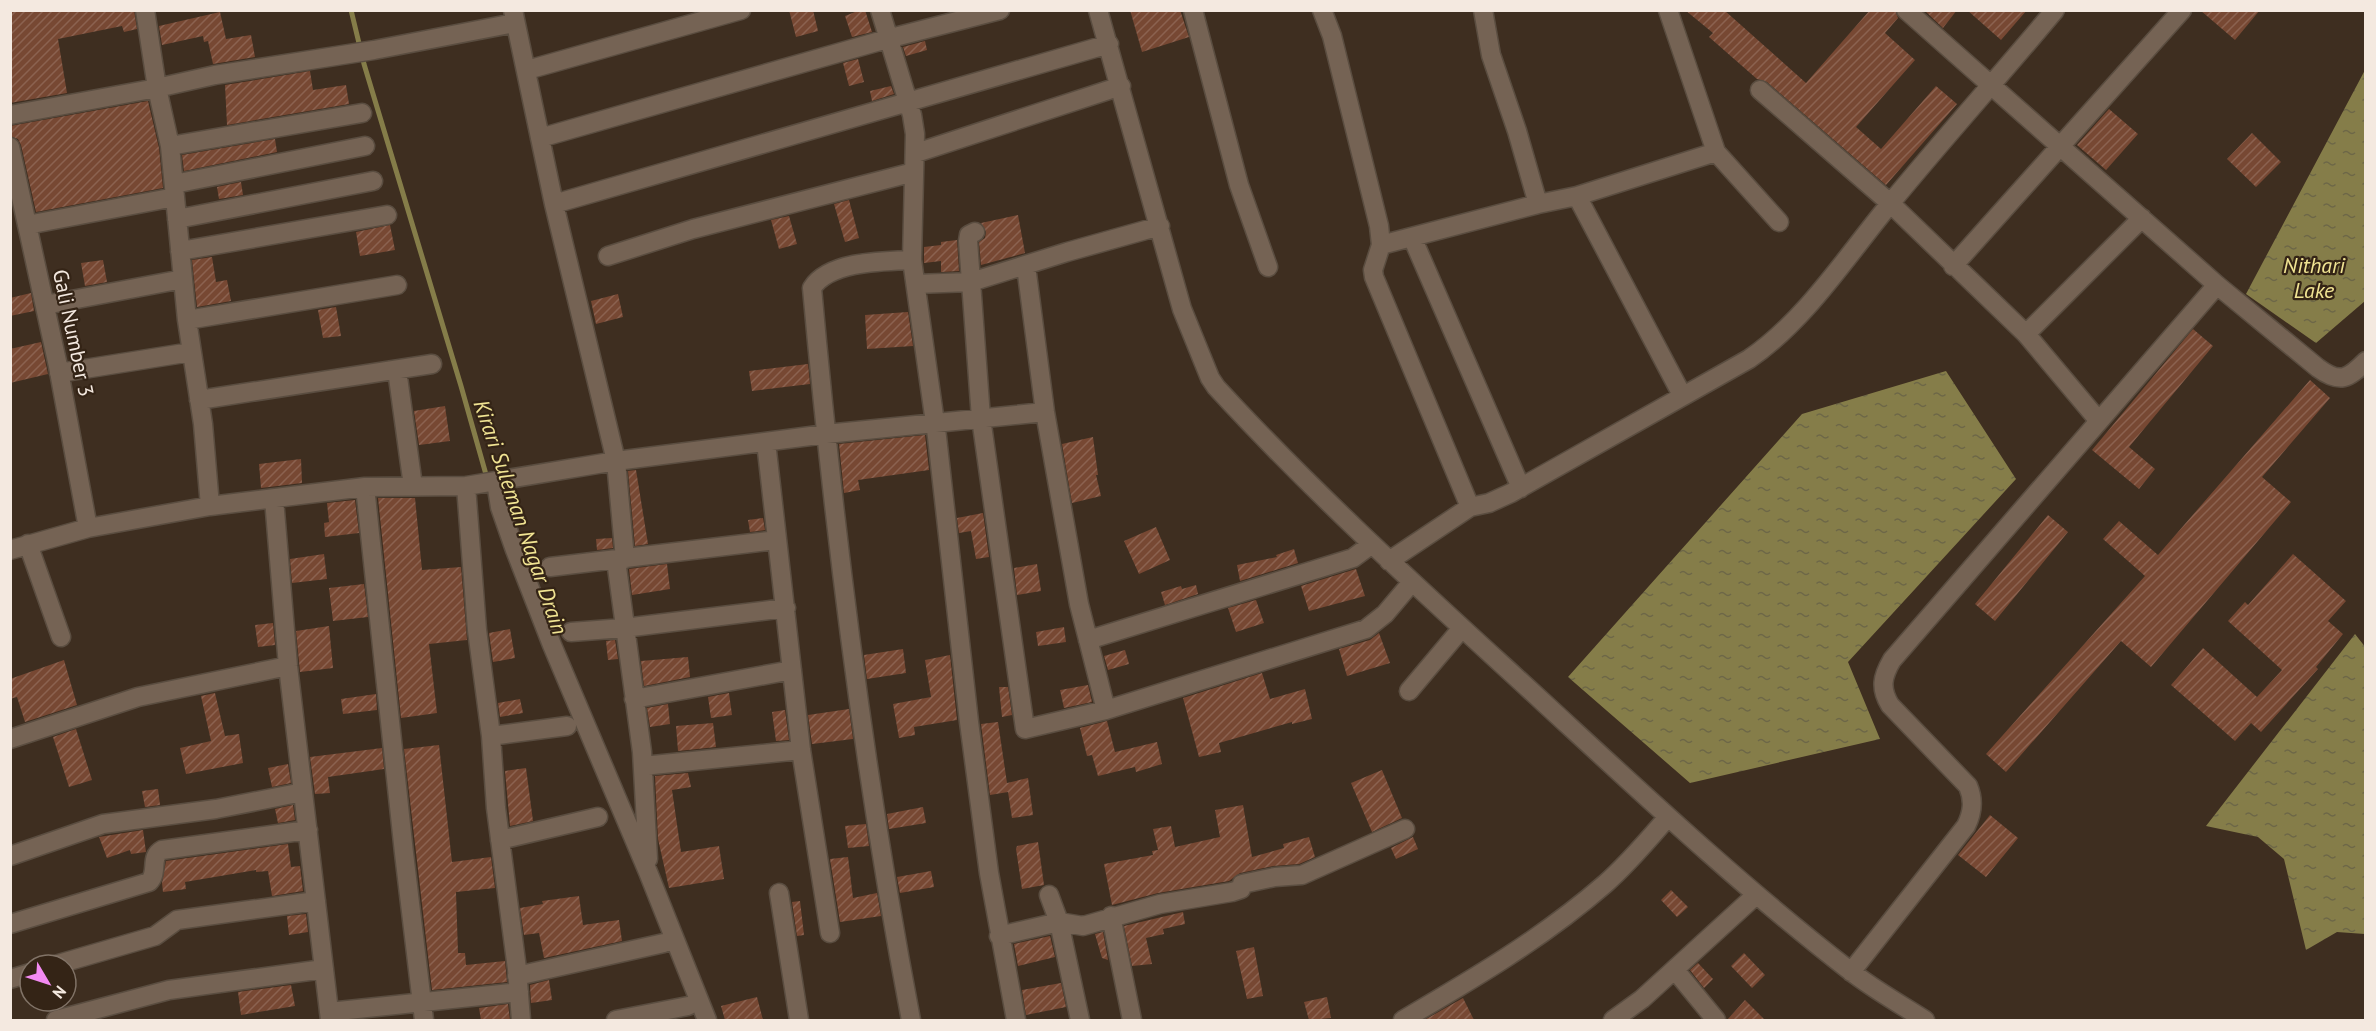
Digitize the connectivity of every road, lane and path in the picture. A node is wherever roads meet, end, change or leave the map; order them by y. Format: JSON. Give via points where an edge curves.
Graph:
{"nodes":[{"id":1,"x":145,"y":10,"type":"edge"},
{"id":2,"x":741,"y":10,"type":"edge"},
{"id":3,"x":880,"y":10,"type":"edge"},
{"id":4,"x":1000,"y":10,"type":"edge"},
{"id":5,"x":1098,"y":10,"type":"edge"},
{"id":6,"x":1193,"y":10,"type":"edge"},
{"id":7,"x":1322,"y":10,"type":"edge"},
{"id":8,"x":1483,"y":10,"type":"edge"},
{"id":9,"x":1668,"y":10,"type":"edge"},
{"id":10,"x":1906,"y":10,"type":"edge"},
{"id":11,"x":2055,"y":10,"type":"edge"},
{"id":12,"x":2182,"y":10,"type":"edge"},
{"id":13,"x":514,"y":17,"type":"edge"},
{"id":14,"x":887,"y":39,"type":"junction"},
{"id":15,"x":1109,"y":44,"type":"junction"},
{"id":16,"x":527,"y":70,"type":"junction"},
{"id":17,"x":1121,"y":86,"type":"junction"},
{"id":18,"x":1992,"y":86,"type":"junction"},
{"id":19,"x":157,"y":88,"type":"junction"},
{"id":20,"x":1760,"y":90,"type":"dead end"},
{"id":21,"x":907,"y":103,"type":"junction"},
{"id":22,"x":363,"y":113,"type":"dead end"},
{"id":23,"x":10,"y":115,"type":"edge"},
{"id":24,"x":540,"y":138,"type":"junction"},
{"id":25,"x":170,"y":146,"type":"junction"},
{"id":26,"x":365,"y":146,"type":"dead end"},
{"id":27,"x":2062,"y":146,"type":"junction"},
{"id":28,"x":10,"y":147,"type":"edge"},
{"id":29,"x":1716,"y":152,"type":"junction"},
{"id":30,"x":916,"y":153,"type":"junction"},
{"id":31,"x":914,"y":172,"type":"junction"},
{"id":32,"x":373,"y":181,"type":"dead end"},
{"id":33,"x":174,"y":190,"type":"junction"},
{"id":34,"x":1577,"y":196,"type":"junction"},
{"id":35,"x":1890,"y":203,"type":"junction"},
{"id":36,"x":554,"y":204,"type":"junction"},
{"id":37,"x":1538,"y":204,"type":"junction"},
{"id":38,"x":387,"y":214,"type":"dead end"},
{"id":39,"x":2142,"y":218,"type":"junction"},
{"id":40,"x":177,"y":219,"type":"junction"},
{"id":41,"x":1779,"y":222,"type":"dead end"},
{"id":42,"x":27,"y":225,"type":"junction"},
{"id":43,"x":1160,"y":226,"type":"junction"},
{"id":44,"x":975,"y":232,"type":"dead end"},
{"id":45,"x":1412,"y":237,"type":"junction"},
{"id":46,"x":1381,"y":244,"type":"junction"},
{"id":47,"x":180,"y":250,"type":"junction"},
{"id":48,"x":608,"y":256,"type":"dead end"},
{"id":49,"x":912,"y":260,"type":"junction"},
{"id":50,"x":1026,"y":266,"type":"junction"},
{"id":51,"x":1953,"y":266,"type":"junction"},
{"id":52,"x":1268,"y":267,"type":"dead end"},
{"id":53,"x":183,"y":279,"type":"junction"},
{"id":54,"x":971,"y":282,"type":"junction"},
{"id":55,"x":916,"y":284,"type":"junction"},
{"id":56,"x":397,"y":285,"type":"dead end"},
{"id":57,"x":2217,"y":285,"type":"junction"},
{"id":58,"x":45,"y":305,"type":"junction"},
{"id":59,"x":187,"y":320,"type":"junction"},
{"id":60,"x":2026,"y":334,"type":"junction"},
{"id":61,"x":191,"y":352,"type":"junction"},
{"id":62,"x":2366,"y":360,"type":"edge"},
{"id":63,"x":432,"y":364,"type":"dead end"},
{"id":64,"x":397,"y":370,"type":"junction"},
{"id":65,"x":59,"y":373,"type":"junction"},
{"id":66,"x":1682,"y":395,"type":"junction"},
{"id":67,"x":199,"y":400,"type":"junction"},
{"id":68,"x":1045,"y":412,"type":"junction"},
{"id":69,"x":981,"y":418,"type":"junction"},
{"id":70,"x":2099,"y":421,"type":"junction"},
{"id":71,"x":934,"y":422,"type":"junction"},
{"id":72,"x":826,"y":434,"type":"junction"},
{"id":73,"x":766,"y":442,"type":"junction"},
{"id":74,"x":616,"y":461,"type":"junction"},
{"id":75,"x":484,"y":483,"type":"junction"},
{"id":76,"x":412,"y":486,"type":"junction"},
{"id":77,"x":365,"y":487,"type":"junction"},
{"id":78,"x":1521,"y":488,"type":"junction"},
{"id":79,"x":274,"y":499,"type":"junction"},
{"id":80,"x":210,"y":506,"type":"junction"},
{"id":81,"x":1470,"y":507,"type":"junction"},
{"id":82,"x":88,"y":528,"type":"junction"},
{"id":83,"x":777,"y":540,"type":"junction"},
{"id":84,"x":28,"y":544,"type":"junction"},
{"id":85,"x":1372,"y":544,"type":"junction"},
{"id":86,"x":10,"y":550,"type":"edge"},
{"id":87,"x":620,"y":560,"type":"junction"},
{"id":88,"x":1389,"y":561,"type":"junction"},
{"id":89,"x":550,"y":567,"type":"dead end"},
{"id":90,"x":1412,"y":582,"type":"junction"},
{"id":91,"x":786,"y":608,"type":"junction"},
{"id":92,"x":624,"y":628,"type":"junction"},
{"id":93,"x":1462,"y":628,"type":"junction"},
{"id":94,"x":571,"y":632,"type":"dead end"},
{"id":95,"x":61,"y":637,"type":"dead end"},
{"id":96,"x":1088,"y":640,"type":"junction"},
{"id":97,"x":288,"y":666,"type":"junction"},
{"id":98,"x":792,"y":670,"type":"junction"},
{"id":99,"x":1409,"y":691,"type":"dead end"},
{"id":100,"x":634,"y":699,"type":"junction"},
{"id":101,"x":1106,"y":710,"type":"junction"},
{"id":102,"x":567,"y":726,"type":"dead end"},
{"id":103,"x":491,"y":736,"type":"junction"},
{"id":104,"x":10,"y":739,"type":"edge"},
{"id":105,"x":801,"y":750,"type":"junction"},
{"id":106,"x":642,"y":766,"type":"junction"},
{"id":107,"x":303,"y":792,"type":"junction"},
{"id":108,"x":598,"y":817,"type":"dead end"},
{"id":109,"x":1668,"y":817,"type":"junction"},
{"id":110,"x":1405,"y":829,"type":"dead end"},
{"id":111,"x":308,"y":830,"type":"junction"},
{"id":112,"x":500,"y":840,"type":"junction"},
{"id":113,"x":10,"y":856,"type":"edge"},
{"id":114,"x":648,"y":872,"type":"junction"},
{"id":115,"x":779,"y":893,"type":"dead end"},
{"id":116,"x":1049,"y":895,"type":"dead end"},
{"id":117,"x":1756,"y":895,"type":"junction"},
{"id":118,"x":316,"y":901,"type":"junction"},
{"id":119,"x":1111,"y":916,"type":"junction"},
{"id":120,"x":1059,"y":922,"type":"junction"},
{"id":121,"x":10,"y":924,"type":"edge"},
{"id":122,"x":830,"y":933,"type":"dead end"},
{"id":123,"x":999,"y":936,"type":"junction"},
{"id":124,"x":664,"y":943,"type":"dead end"},
{"id":125,"x":78,"y":958,"type":"edge"},
{"id":126,"x":324,"y":969,"type":"junction"},
{"id":127,"x":1675,"y":970,"type":"junction"},
{"id":128,"x":1851,"y":972,"type":"junction"},
{"id":129,"x":518,"y":984,"type":"junction"},
{"id":130,"x":422,"y":1001,"type":"junction"},
{"id":131,"x":688,"y":1006,"type":"dead end"},
{"id":132,"x":329,"y":1016,"type":"edge"},
{"id":133,"x":56,"y":1020,"type":"edge"},
{"id":134,"x":424,"y":1020,"type":"edge"},
{"id":135,"x":521,"y":1020,"type":"edge"},
{"id":136,"x":616,"y":1020,"type":"edge"},
{"id":137,"x":706,"y":1020,"type":"edge"},
{"id":138,"x":799,"y":1020,"type":"edge"},
{"id":139,"x":911,"y":1020,"type":"edge"},
{"id":140,"x":1016,"y":1020,"type":"edge"},
{"id":141,"x":1080,"y":1020,"type":"edge"},
{"id":142,"x":1131,"y":1020,"type":"edge"},
{"id":143,"x":1403,"y":1020,"type":"edge"},
{"id":144,"x":1613,"y":1020,"type":"edge"},
{"id":145,"x":1716,"y":1020,"type":"edge"},
{"id":146,"x":1925,"y":1020,"type":"edge"}],
"edges":[{"from":1,"to":19,"type":"street"},
{"from":2,"to":16,"type":"street"},
{"from":3,"to":14,"type":"street"},
{"from":4,"to":14,"type":"street"},
{"from":5,"to":15,"type":"street"},
{"from":6,"to":52,"type":"street","via":[[1239,185]]},
{"from":7,"to":46,"type":"street","via":[[1332,36]]},
{"from":8,"to":37,"type":"street","via":[[1491,55]]},
{"from":9,"to":29,"type":"street"},
{"from":10,"to":18,"type":"street"},
{"from":11,"to":18,"type":"street"},
{"from":12,"to":27,"type":"street"},
{"from":13,"to":16,"type":"street"},
{"from":13,"to":19,"type":"street","via":[[361,52]]},
{"from":14,"to":21,"type":"street"},
{"from":14,"to":24,"type":"street"},
{"from":15,"to":17,"type":"street"},
{"from":15,"to":21,"type":"street"},
{"from":16,"to":24,"type":"street"},
{"from":17,"to":30,"type":"street"},
{"from":17,"to":43,"type":"street"},
{"from":18,"to":27,"type":"street"},
{"from":18,"to":35,"type":"street"},
{"from":19,"to":23,"type":"street"},
{"from":19,"to":25,"type":"street"},
{"from":20,"to":35,"type":"street"},
{"from":21,"to":30,"type":"street"},
{"from":21,"to":36,"type":"street"},
{"from":22,"to":25,"type":"street"},
{"from":24,"to":36,"type":"street"},
{"from":25,"to":33,"type":"street"},
{"from":26,"to":33,"type":"street"},
{"from":27,"to":39,"type":"street"},
{"from":27,"to":51,"type":"street"},
{"from":28,"to":42,"type":"street","name":"Gali Number 3"},
{"from":29,"to":34,"type":"street"},
{"from":29,"to":41,"type":"street"},
{"from":30,"to":31,"type":"street"},
{"from":31,"to":48,"type":"street","via":[[693,229]]},
{"from":31,"to":49,"type":"street"},
{"from":32,"to":40,"type":"street"},
{"from":33,"to":40,"type":"street"},
{"from":33,"to":42,"type":"street"},
{"from":34,"to":37,"type":"street"},
{"from":34,"to":66,"type":"street"},
{"from":35,"to":51,"type":"street"},
{"from":35,"to":66,"type":"street","via":[[1792,323],[1769,345]]},
{"from":36,"to":74,"type":"street"},
{"from":37,"to":45,"type":"street"},
{"from":38,"to":47,"type":"street"},
{"from":39,"to":57,"type":"street"},
{"from":39,"to":60,"type":"street"},
{"from":40,"to":47,"type":"street"},
{"from":42,"to":58,"type":"street","name":"Gali Number 3"},
{"from":43,"to":50,"type":"street"},
{"from":43,"to":85,"type":"street","via":[[1182,309],[1210,378],[1271,447]]},
{"from":44,"to":54,"type":"street","via":[[969,235],[968,242]]},
{"from":45,"to":46,"type":"street"},
{"from":45,"to":78,"type":"street"},
{"from":46,"to":81,"type":"street","via":[[1373,270],[1380,295]]},
{"from":47,"to":53,"type":"street"},
{"from":49,"to":55,"type":"street"},
{"from":49,"to":72,"type":"street","via":[[871,262],[834,271],[818,279],[812,288]]},
{"from":50,"to":54,"type":"street"},
{"from":50,"to":68,"type":"street"},
{"from":51,"to":60,"type":"street"},
{"from":53,"to":58,"type":"street"},
{"from":53,"to":59,"type":"street"},
{"from":54,"to":55,"type":"street"},
{"from":54,"to":69,"type":"street"},
{"from":55,"to":71,"type":"street"},
{"from":56,"to":59,"type":"street"},
{"from":57,"to":62,"type":"street","via":[[2327,374],[2344,378]]},
{"from":57,"to":70,"type":"street"},
{"from":58,"to":65,"type":"street","name":"Gali Number 3"},
{"from":59,"to":61,"type":"street"},
{"from":60,"to":70,"type":"street"},
{"from":61,"to":65,"type":"street"},
{"from":61,"to":67,"type":"street"},
{"from":63,"to":64,"type":"street"},
{"from":64,"to":67,"type":"street"},
{"from":64,"to":76,"type":"street"},
{"from":65,"to":82,"type":"street","name":"Gali Number 3"},
{"from":66,"to":78,"type":"street"},
{"from":67,"to":80,"type":"street"},
{"from":68,"to":69,"type":"street"},
{"from":68,"to":96,"type":"street"},
{"from":69,"to":71,"type":"street"},
{"from":69,"to":101,"type":"street","via":[[1025,729]]},
{"from":70,"to":128,"type":"street","via":[[1884,673],[1884,695],[1890,705],[1968,786],[1972,806],[1966,826]]},
{"from":71,"to":72,"type":"street"},
{"from":71,"to":123,"type":"street"},
{"from":72,"to":73,"type":"street"},
{"from":72,"to":139,"type":"street","via":[[890,910]]},
{"from":73,"to":74,"type":"street"},
{"from":73,"to":83,"type":"street"},
{"from":74,"to":75,"type":"street"},
{"from":74,"to":87,"type":"street"},
{"from":75,"to":76,"type":"street"},
{"from":75,"to":103,"type":"street","via":[[477,630]]},
{"from":75,"to":114,"type":"street","via":[[500,507]]},
{"from":76,"to":77,"type":"street"},
{"from":77,"to":79,"type":"street"},
{"from":77,"to":130,"type":"street"},
{"from":78,"to":81,"type":"street"},
{"from":79,"to":80,"type":"street"},
{"from":79,"to":97,"type":"street"},
{"from":80,"to":82,"type":"street"},
{"from":81,"to":88,"type":"street"},
{"from":82,"to":84,"type":"street"},
{"from":83,"to":87,"type":"street"},
{"from":83,"to":91,"type":"street"},
{"from":84,"to":86,"type":"street"},
{"from":84,"to":95,"type":"street"},
{"from":85,"to":88,"type":"street"},
{"from":85,"to":96,"type":"street","via":[[1353,558]]},
{"from":87,"to":89,"type":"street"},
{"from":87,"to":92,"type":"street"},
{"from":88,"to":90,"type":"street"},
{"from":90,"to":93,"type":"street"},
{"from":90,"to":101,"type":"street","via":[[1385,614],[1366,629]]},
{"from":91,"to":92,"type":"street"},
{"from":91,"to":98,"type":"street"},
{"from":92,"to":94,"type":"street"},
{"from":92,"to":100,"type":"street"},
{"from":93,"to":99,"type":"street"},
{"from":93,"to":109,"type":"street"},
{"from":96,"to":101,"type":"street"},
{"from":97,"to":104,"type":"street","via":[[138,697]]},
{"from":97,"to":107,"type":"street"},
{"from":98,"to":100,"type":"street"},
{"from":98,"to":105,"type":"street"},
{"from":100,"to":106,"type":"street"},
{"from":102,"to":103,"type":"street"},
{"from":103,"to":112,"type":"street"},
{"from":105,"to":106,"type":"street"},
{"from":105,"to":122,"type":"street"},
{"from":106,"to":114,"type":"street"},
{"from":107,"to":111,"type":"street"},
{"from":107,"to":113,"type":"street","via":[[216,809],[103,824]]},
{"from":108,"to":112,"type":"street"},
{"from":109,"to":117,"type":"street"},
{"from":109,"to":143,"type":"street","via":[[1606,883],[1572,911],[1492,968]]},
{"from":110,"to":119,"type":"street","via":[[1302,875],[1242,884],[1241,889],[1232,892]]},
{"from":111,"to":118,"type":"street"},
{"from":111,"to":121,"type":"street","via":[[162,850],[154,858],[154,874],[149,882]]},
{"from":112,"to":129,"type":"street"},
{"from":114,"to":137,"type":"street"},
{"from":115,"to":138,"type":"street"},
{"from":116,"to":120,"type":"street"},
{"from":117,"to":127,"type":"street"},
{"from":117,"to":128,"type":"street"},
{"from":118,"to":125,"type":"street","via":[[177,921],[155,936]]},
{"from":118,"to":126,"type":"street"},
{"from":119,"to":120,"type":"street","via":[[1083,926]]},
{"from":119,"to":142,"type":"street"},
{"from":120,"to":123,"type":"street"},
{"from":120,"to":141,"type":"street"},
{"from":123,"to":140,"type":"street"},
{"from":124,"to":129,"type":"street"},
{"from":126,"to":132,"type":"street"},
{"from":126,"to":133,"type":"street","via":[[169,990]]},
{"from":127,"to":144,"type":"street"},
{"from":127,"to":145,"type":"street"},
{"from":128,"to":146,"type":"street"},
{"from":129,"to":130,"type":"street"},
{"from":129,"to":135,"type":"street"},
{"from":130,"to":132,"type":"street"},
{"from":130,"to":134,"type":"street"},
{"from":131,"to":136,"type":"street"}]}
